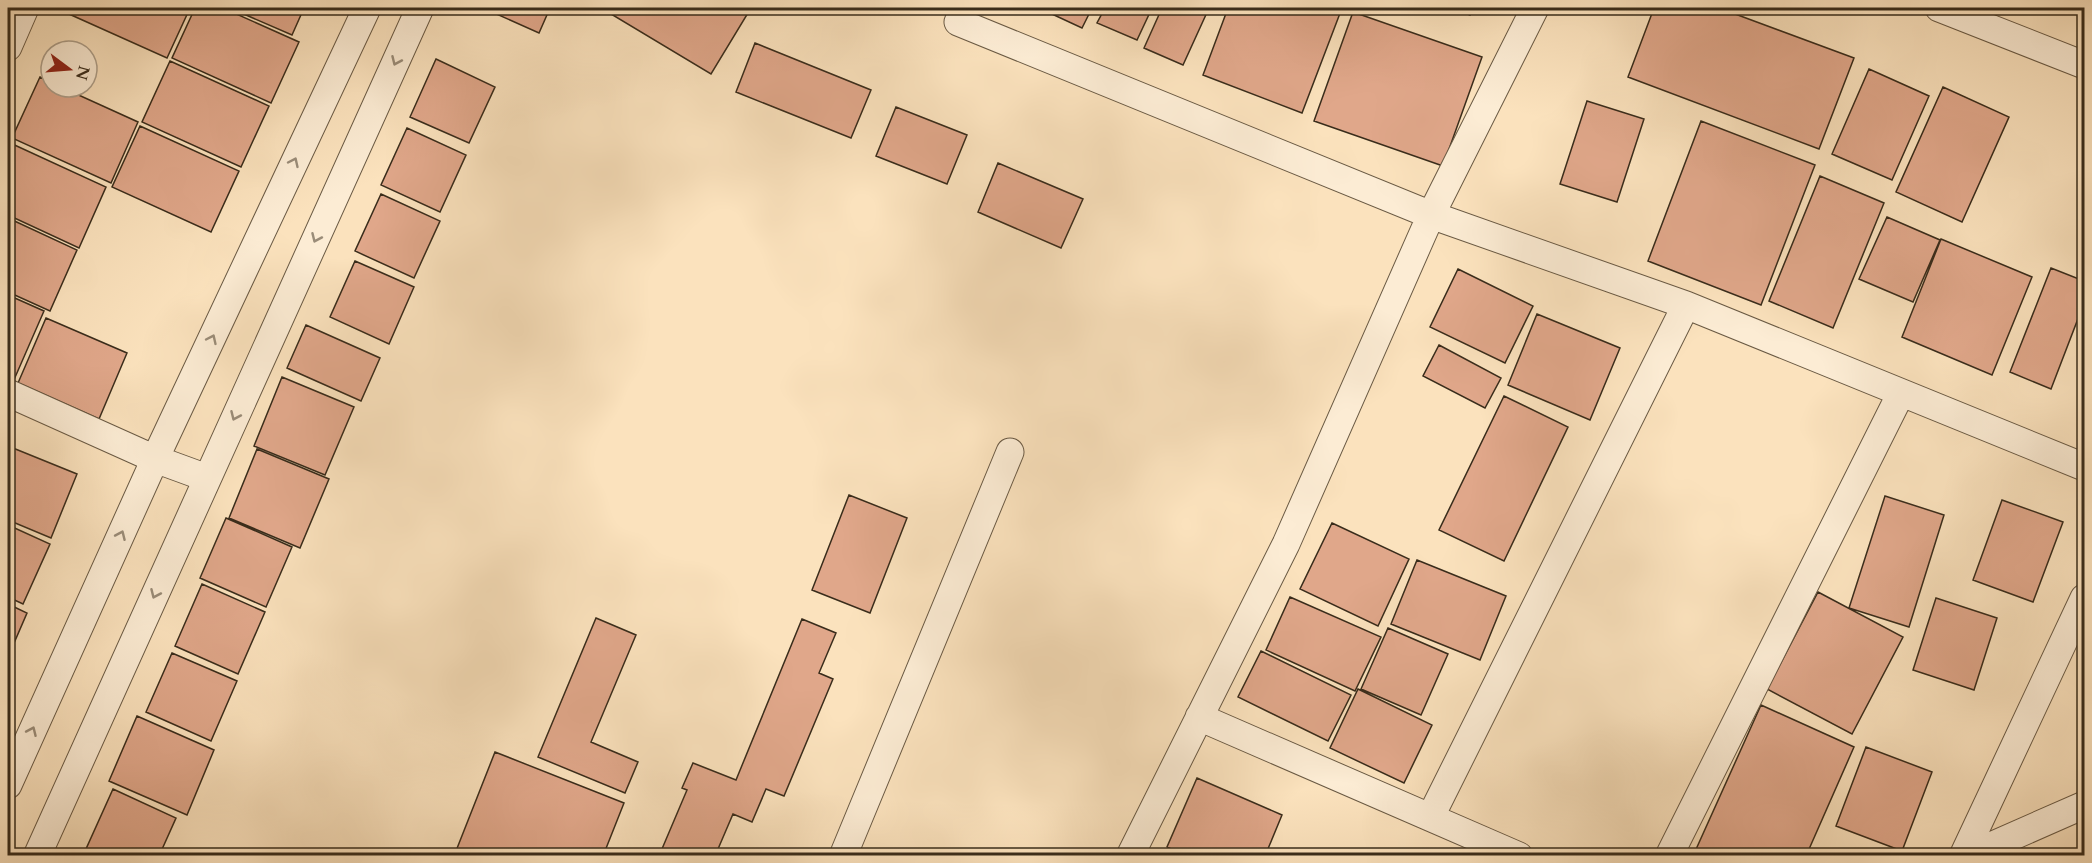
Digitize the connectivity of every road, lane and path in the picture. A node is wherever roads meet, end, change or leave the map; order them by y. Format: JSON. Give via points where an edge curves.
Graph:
{"nodes":[{"id":1,"x":25,"y":8,"type":"edge"},
{"id":2,"x":367,"y":8,"type":"edge"},
{"id":3,"x":420,"y":8,"type":"edge"},
{"id":4,"x":965,"y":8,"type":"edge"},
{"id":5,"x":1535,"y":8,"type":"edge"},
{"id":6,"x":1940,"y":8,"type":"edge"},
{"id":7,"x":8,"y":47,"type":"edge"},
{"id":8,"x":2085,"y":65,"type":"edge"},
{"id":9,"x":1431,"y":215,"type":"junction"},
{"id":10,"x":1686,"y":305,"type":"junction"},
{"id":11,"x":8,"y":393,"type":"edge"},
{"id":12,"x":1901,"y":393,"type":"junction"},
{"id":13,"x":1010,"y":452,"type":"dead end"},
{"id":14,"x":155,"y":459,"type":"junction"},
{"id":15,"x":2085,"y":468,"type":"edge"},
{"id":16,"x":207,"y":478,"type":"junction"},
{"id":17,"x":2085,"y":598,"type":"edge"},
{"id":18,"x":1200,"y":717,"type":"junction"},
{"id":19,"x":8,"y":785,"type":"edge"},
{"id":20,"x":2085,"y":806,"type":"edge"},
{"id":21,"x":1431,"y":816,"type":"junction"},
{"id":22,"x":36,"y":855,"type":"edge"},
{"id":23,"x":843,"y":855,"type":"edge"},
{"id":24,"x":1130,"y":855,"type":"edge"},
{"id":25,"x":1519,"y":855,"type":"edge"},
{"id":26,"x":1669,"y":855,"type":"edge"},
{"id":27,"x":1963,"y":855,"type":"edge"},
{"id":28,"x":1968,"y":855,"type":"edge"}],
"edges":[{"from":1,"to":7,"type":"street"},
{"from":14,"to":2,"type":"street","one_way":true},
{"from":3,"to":16,"type":"street","one_way":true},
{"from":4,"to":9,"type":"street","via":[[958,22]]},
{"from":5,"to":9,"type":"street"},
{"from":6,"to":8,"type":"street"},
{"from":9,"to":10,"type":"street"},
{"from":9,"to":18,"type":"street","via":[[1286,544]]},
{"from":10,"to":12,"type":"street"},
{"from":10,"to":21,"type":"street"},
{"from":11,"to":14,"type":"street"},
{"from":12,"to":15,"type":"street"},
{"from":12,"to":26,"type":"street"},
{"from":13,"to":23,"type":"street"},
{"from":14,"to":16,"type":"street"},
{"from":19,"to":14,"type":"street","one_way":true},
{"from":16,"to":22,"type":"street","one_way":true},
{"from":17,"to":27,"type":"street"},
{"from":18,"to":21,"type":"street"},
{"from":18,"to":24,"type":"street"},
{"from":20,"to":28,"type":"street"},
{"from":21,"to":25,"type":"street"}]}
